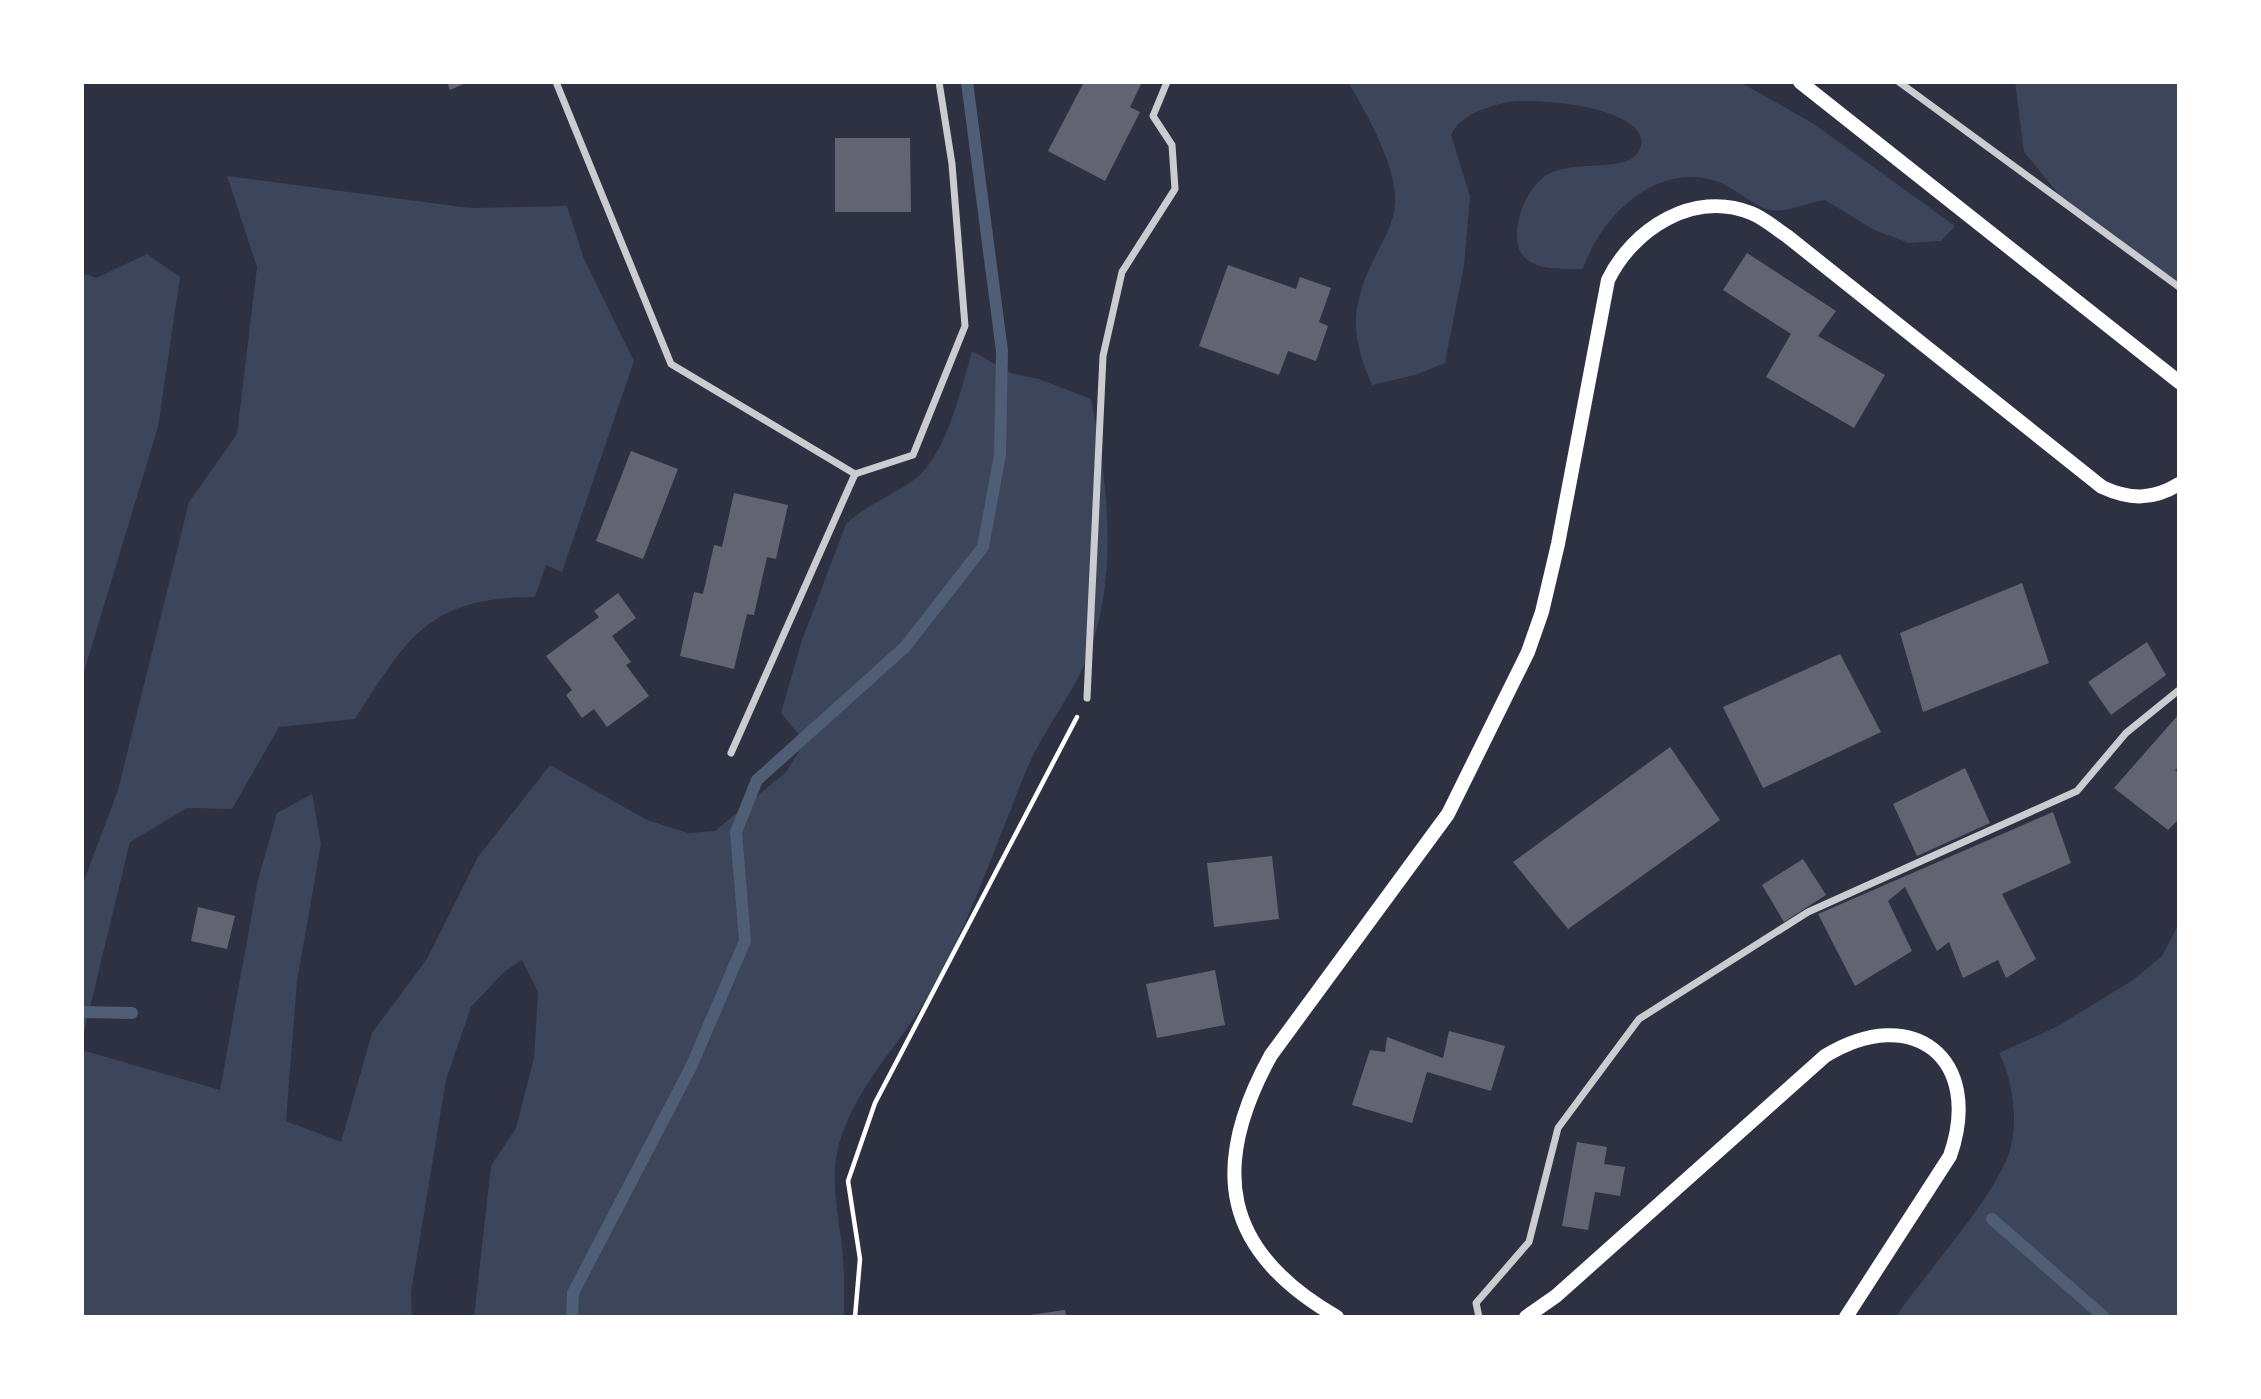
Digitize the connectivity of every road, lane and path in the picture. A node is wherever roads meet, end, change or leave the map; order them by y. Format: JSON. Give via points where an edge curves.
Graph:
{"nodes":[{"id":1,"x":556,"y":82,"type":"edge"},
{"id":2,"x":939,"y":82,"type":"edge"},
{"id":3,"x":1167,"y":82,"type":"edge"},
{"id":4,"x":1800,"y":82,"type":"edge"},
{"id":5,"x":1899,"y":82,"type":"edge"},
{"id":6,"x":2179,"y":287,"type":"edge"},
{"id":7,"x":2179,"y":382,"type":"edge"},
{"id":8,"x":855,"y":474,"type":"junction"},
{"id":9,"x":2179,"y":484,"type":"edge"},
{"id":10,"x":2179,"y":690,"type":"edge"},
{"id":11,"x":1087,"y":698,"type":"joint"},
{"id":12,"x":731,"y":753,"type":"dead end"},
{"id":13,"x":855,"y":1317,"type":"edge"},
{"id":14,"x":1337,"y":1317,"type":"edge"},
{"id":15,"x":1479,"y":1317,"type":"edge"},
{"id":16,"x":1526,"y":1317,"type":"edge"},
{"id":17,"x":1846,"y":1317,"type":"edge"}],
"edges":[{"from":1,"to":8,"type":"street","via":[[671,364]]},
{"from":2,"to":8,"type":"street","via":[[952,164],[965,326],[912,455]]},
{"from":3,"to":11,"type":"street","via":[[1153,116],[1172,145],[1175,189],[1122,272],[1103,356]]},
{"from":4,"to":7,"type":"main road"},
{"from":5,"to":6,"type":"street"},
{"from":8,"to":12,"type":"street"},
{"from":9,"to":14,"type":"main road","via":[[2137,498],[2102,487],[1787,236],[1749,212],[1692,208],[1651,228],[1631,244],[1608,280],[1558,544],[1542,612],[1519,673],[1448,814],[1270,1055],[1250,1092],[1238,1130],[1233,1175],[1246,1231],[1283,1279]]},
{"from":10,"to":15,"type":"street","via":[[2126,733],[2077,791],[1808,912],[1639,1019],[1558,1128],[1529,1242],[1476,1303]]},
{"from":11,"to":13,"type":"path","via":[[875,1103],[848,1181],[860,1259]]},
{"from":16,"to":17,"type":"main road","via":[[1556,1296],[1825,1056],[1875,1035],[1907,1035],[1933,1050],[1953,1075],[1961,1102],[1958,1133],[1950,1156]]}]}
